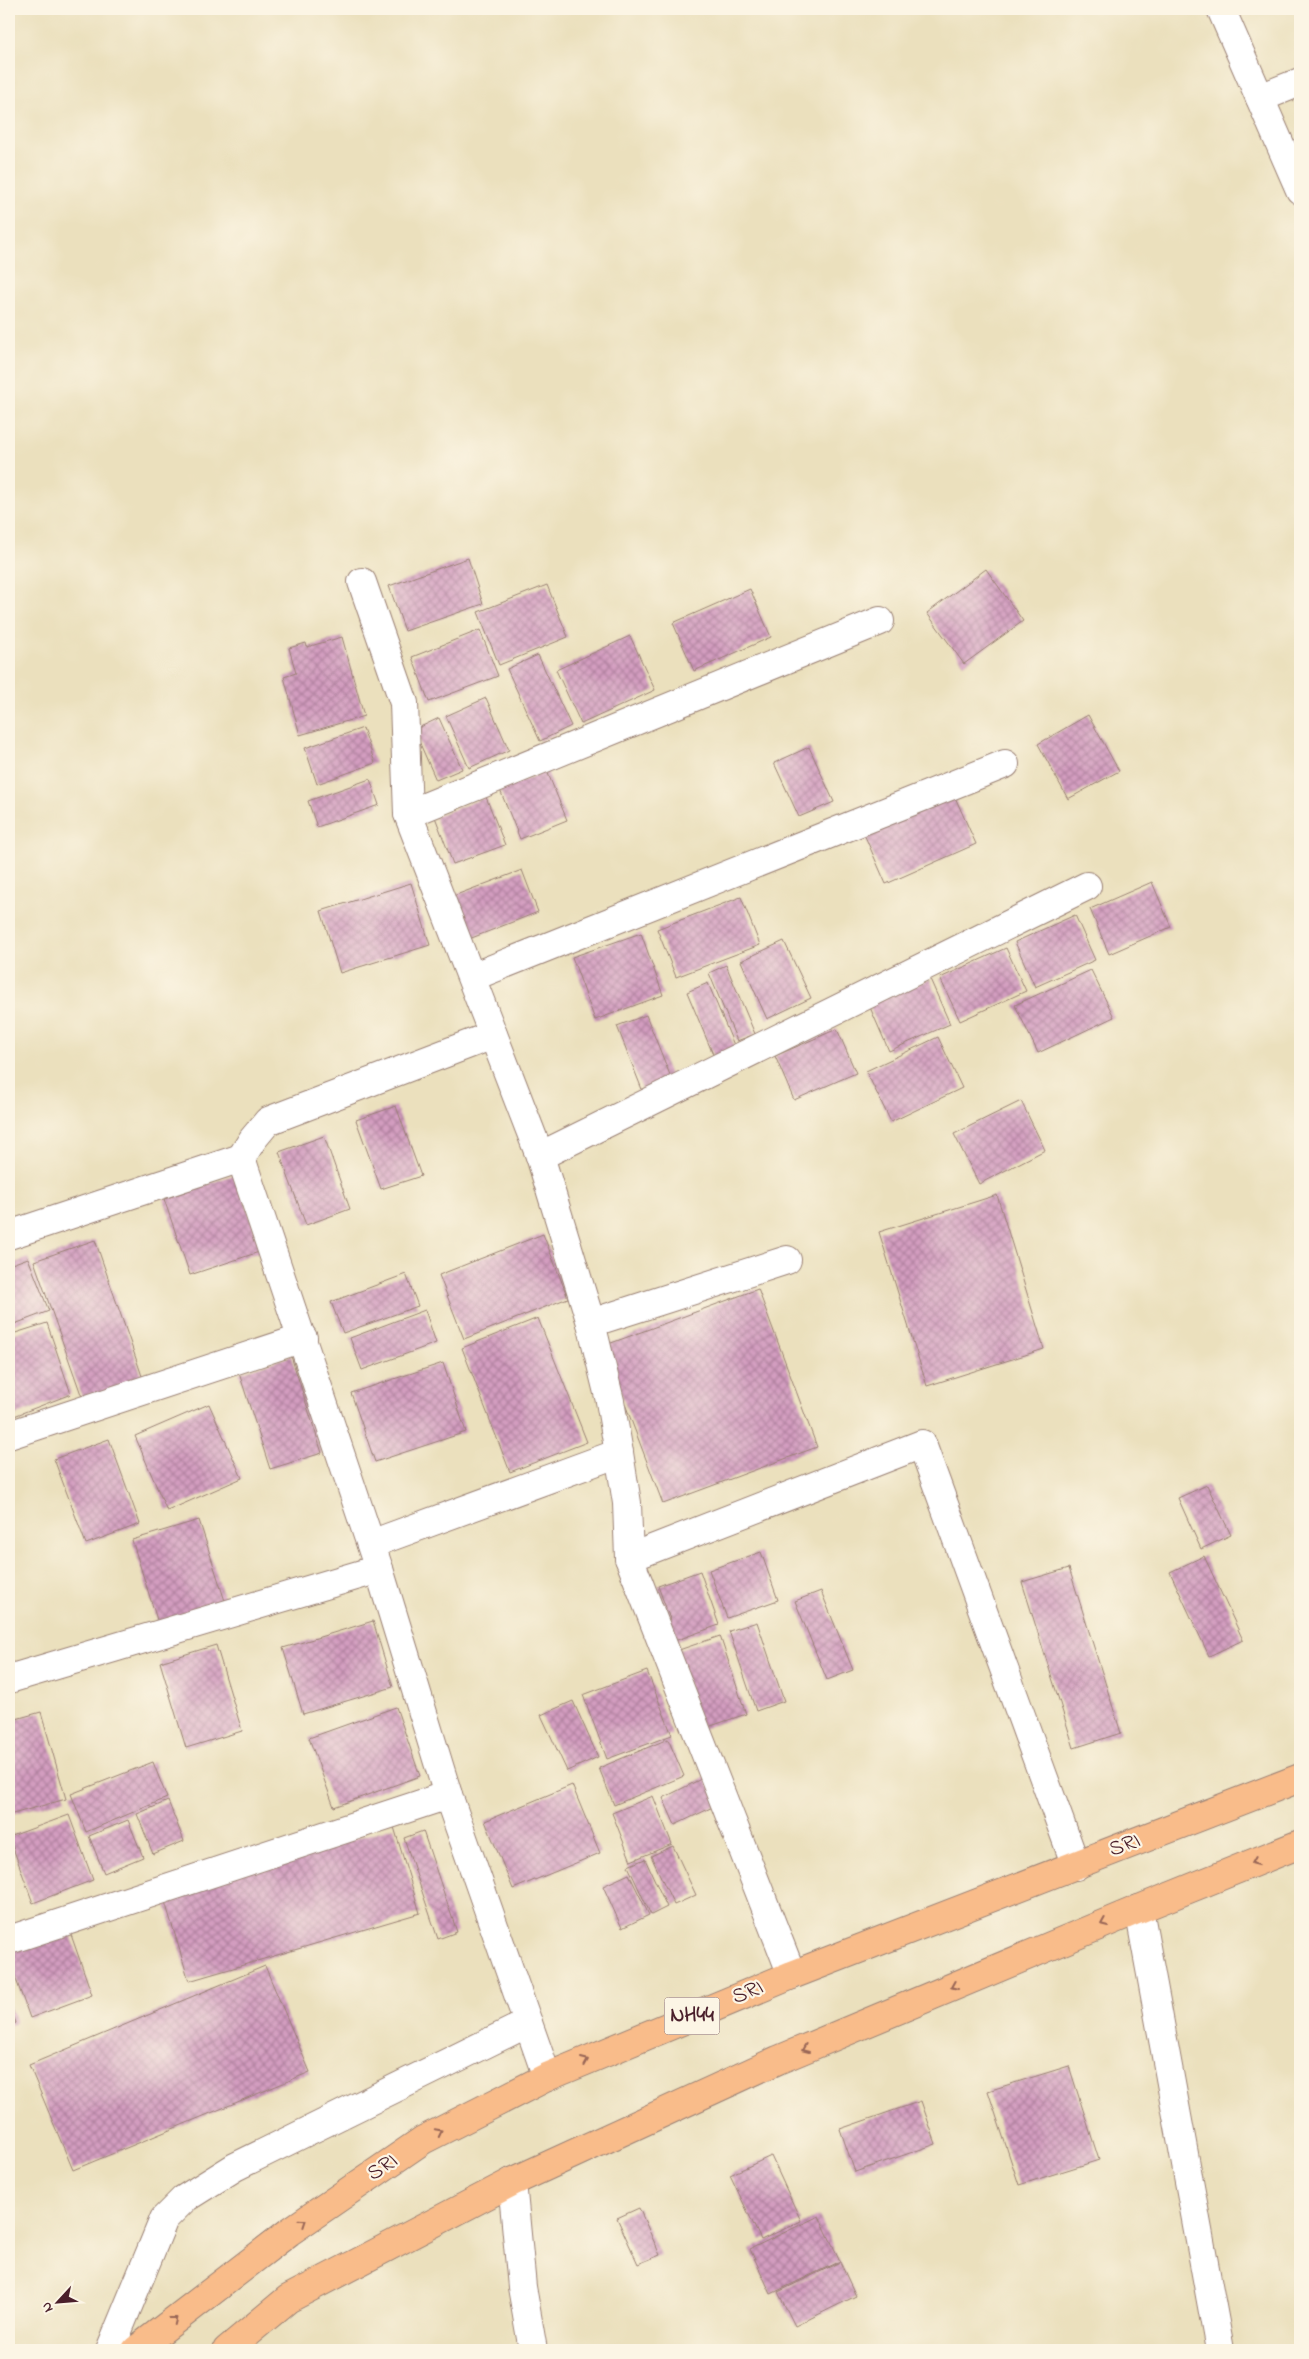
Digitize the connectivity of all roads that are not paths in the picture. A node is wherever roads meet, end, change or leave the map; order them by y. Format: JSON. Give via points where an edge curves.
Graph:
{"nodes":[{"id":1,"x":1221,"y":9,"type":"edge"},
{"id":2,"x":1300,"y":82,"type":"edge"},
{"id":3,"x":1260,"y":98,"type":"junction"},
{"id":4,"x":1300,"y":190,"type":"edge"},
{"id":5,"x":362,"y":582,"type":"dead end"},
{"id":6,"x":880,"y":621,"type":"dead end"},
{"id":7,"x":1006,"y":764,"type":"dead end"},
{"id":8,"x":408,"y":814,"type":"junction"},
{"id":9,"x":1087,"y":886,"type":"dead end"},
{"id":10,"x":472,"y":977,"type":"junction"},
{"id":11,"x":493,"y":1035,"type":"junction"},
{"id":12,"x":540,"y":1156,"type":"junction"},
{"id":13,"x":241,"y":1158,"type":"junction"},
{"id":14,"x":9,"y":1235,"type":"edge"},
{"id":15,"x":787,"y":1260,"type":"dead end"},
{"id":16,"x":591,"y":1323,"type":"junction"},
{"id":17,"x":303,"y":1338,"type":"junction"},
{"id":18,"x":9,"y":1435,"type":"edge"},
{"id":19,"x":619,"y":1453,"type":"junction"},
{"id":20,"x":370,"y":1544,"type":"junction"},
{"id":21,"x":630,"y":1558,"type":"junction"},
{"id":22,"x":379,"y":1569,"type":"junction"},
{"id":23,"x":9,"y":1679,"type":"edge"},
{"id":24,"x":1300,"y":1778,"type":"edge"},
{"id":25,"x":448,"y":1795,"type":"junction"},
{"id":26,"x":1300,"y":1844,"type":"edge"},
{"id":27,"x":1076,"y":1866,"type":"junction"},
{"id":28,"x":1140,"y":1908,"type":"junction"},
{"id":29,"x":9,"y":1940,"type":"edge"},
{"id":30,"x":792,"y":1975,"type":"junction"},
{"id":31,"x":528,"y":2023,"type":"junction"},
{"id":32,"x":547,"y":2077,"type":"junction"},
{"id":33,"x":512,"y":2182,"type":"junction"},
{"id":34,"x":110,"y":2350,"type":"edge"},
{"id":35,"x":136,"y":2350,"type":"edge"},
{"id":36,"x":227,"y":2350,"type":"edge"},
{"id":37,"x":532,"y":2350,"type":"edge"},
{"id":38,"x":1220,"y":2350,"type":"edge"}],
"edges":[{"from":1,"to":3,"type":"street"},
{"from":2,"to":3,"type":"street"},
{"from":3,"to":4,"type":"street"},
{"from":5,"to":8,"type":"street","via":[[404,703]]},
{"from":6,"to":8,"type":"street"},
{"from":7,"to":10,"type":"street"},
{"from":8,"to":10,"type":"street"},
{"from":9,"to":12,"type":"street"},
{"from":10,"to":11,"type":"street"},
{"from":11,"to":12,"type":"street"},
{"from":11,"to":13,"type":"street","via":[[268,1121]]},
{"from":12,"to":16,"type":"street"},
{"from":13,"to":14,"type":"street"},
{"from":13,"to":17,"type":"street"},
{"from":15,"to":16,"type":"street"},
{"from":16,"to":19,"type":"street"},
{"from":17,"to":18,"type":"street"},
{"from":17,"to":20,"type":"street"},
{"from":19,"to":20,"type":"street"},
{"from":19,"to":21,"type":"street"},
{"from":20,"to":22,"type":"street"},
{"from":21,"to":27,"type":"street","via":[[922,1444]]},
{"from":21,"to":30,"type":"street"},
{"from":22,"to":23,"type":"street"},
{"from":22,"to":25,"type":"street"},
{"from":24,"to":27,"type":"highway","name":"SRI","number":"NH44"},
{"from":25,"to":29,"type":"street"},
{"from":25,"to":31,"type":"street"},
{"from":26,"to":28,"type":"highway","one_way":true},
{"from":27,"to":30,"type":"highway","name":"SRI","number":"NH44"},
{"from":28,"to":33,"type":"highway","one_way":true,"via":[[778,2060]]},
{"from":28,"to":38,"type":"street"},
{"from":32,"to":30,"type":"highway","name":"SRI","number":"NH44","one_way":true},
{"from":31,"to":32,"type":"street"},
{"from":31,"to":34,"type":"street","via":[[235,2167],[184,2199],[164,2219]]},
{"from":35,"to":32,"type":"highway","name":"SRI","number":"NH44","one_way":true,"via":[[289,2232],[423,2140]]},
{"from":33,"to":36,"type":"highway","via":[[288,2299]]},
{"from":33,"to":37,"type":"street"}]}
